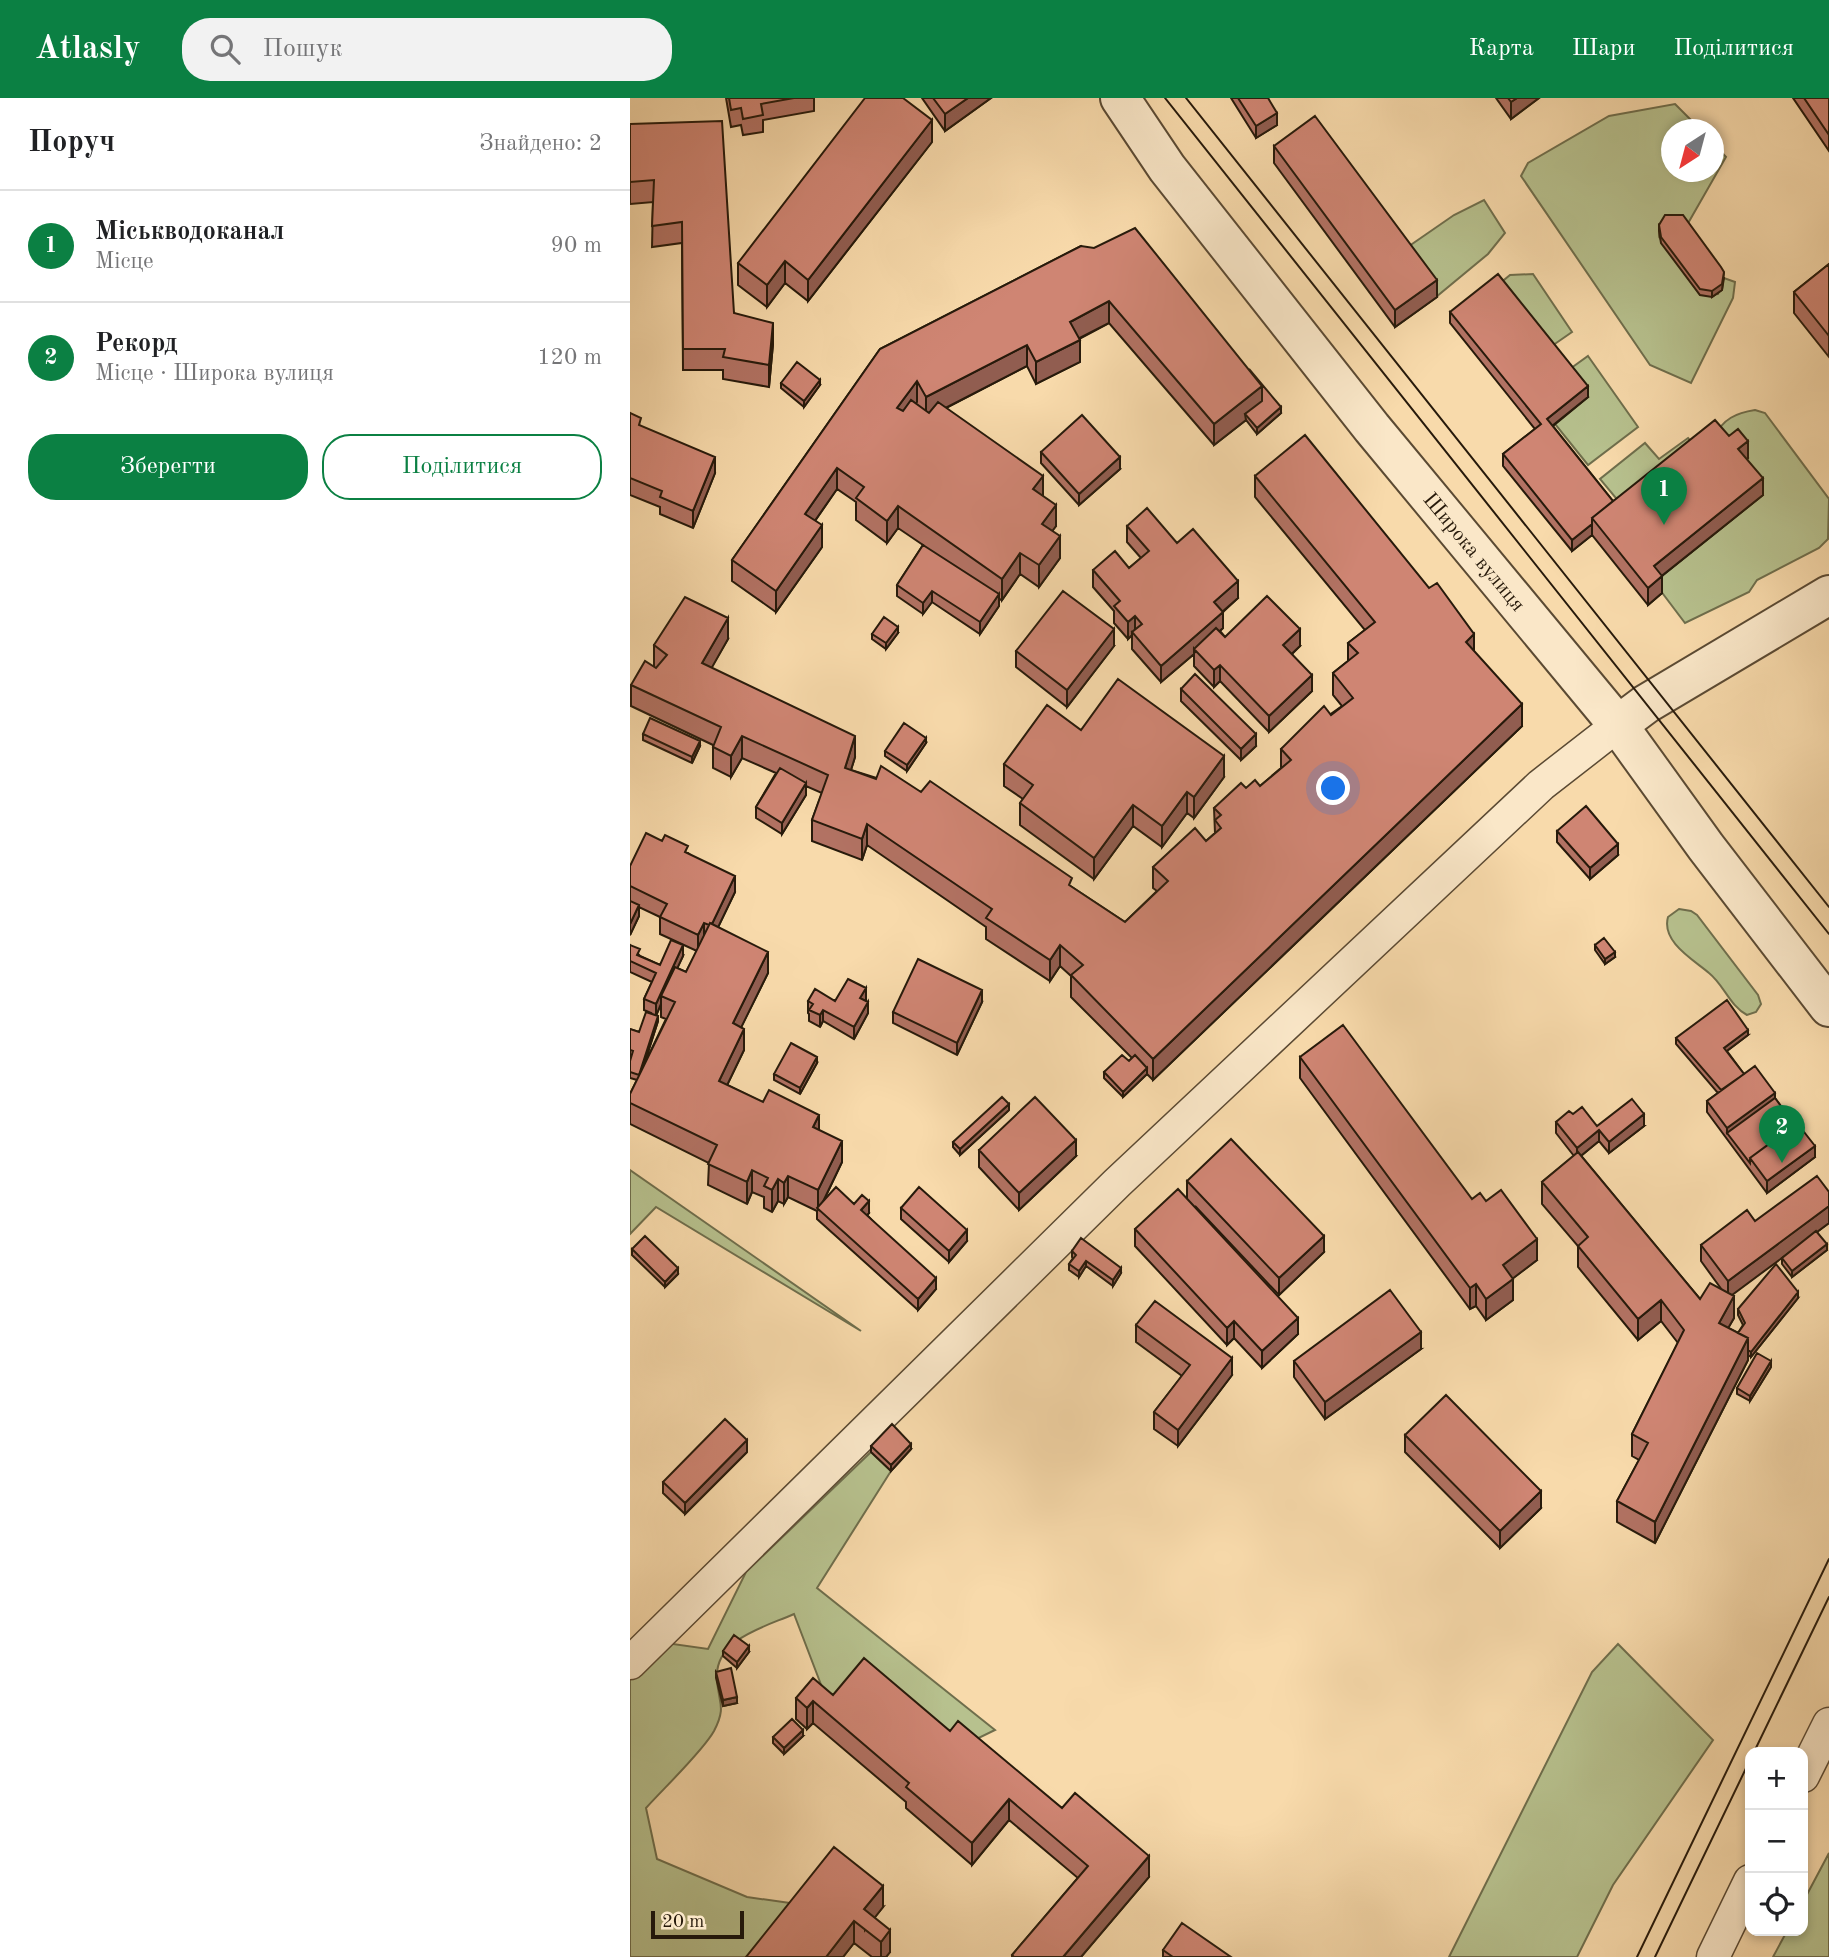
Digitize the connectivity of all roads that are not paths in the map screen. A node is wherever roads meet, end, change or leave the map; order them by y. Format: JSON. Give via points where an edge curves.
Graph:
{"nodes":[{"id":1,"x":1120,"y":98,"type":"edge"},
{"id":2,"x":1829,"y":595,"type":"edge"},
{"id":3,"x":1618,"y":725,"type":"junction"},
{"id":4,"x":1829,"y":1007,"type":"edge"},
{"id":5,"x":630,"y":1663,"type":"edge"},
{"id":6,"x":1829,"y":1724,"type":"edge"},
{"id":7,"x":1808,"y":1766,"type":"edge"},
{"id":8,"x":1745,"y":1891,"type":"edge"},
{"id":9,"x":1713,"y":1957,"type":"edge"}],
"edges":[{"from":1,"to":3,"type":"street","name":"Широка вулиця","via":[[1167,168],[1372,428]]},
{"from":2,"to":3,"type":"street"},
{"from":3,"to":4,"type":"street","name":"Широка вулиця"},
{"from":3,"to":5,"type":"street","via":[[1541,785],[1117,1182]]},
{"from":6,"to":7,"type":"street"},
{"from":8,"to":9,"type":"street"}]}
